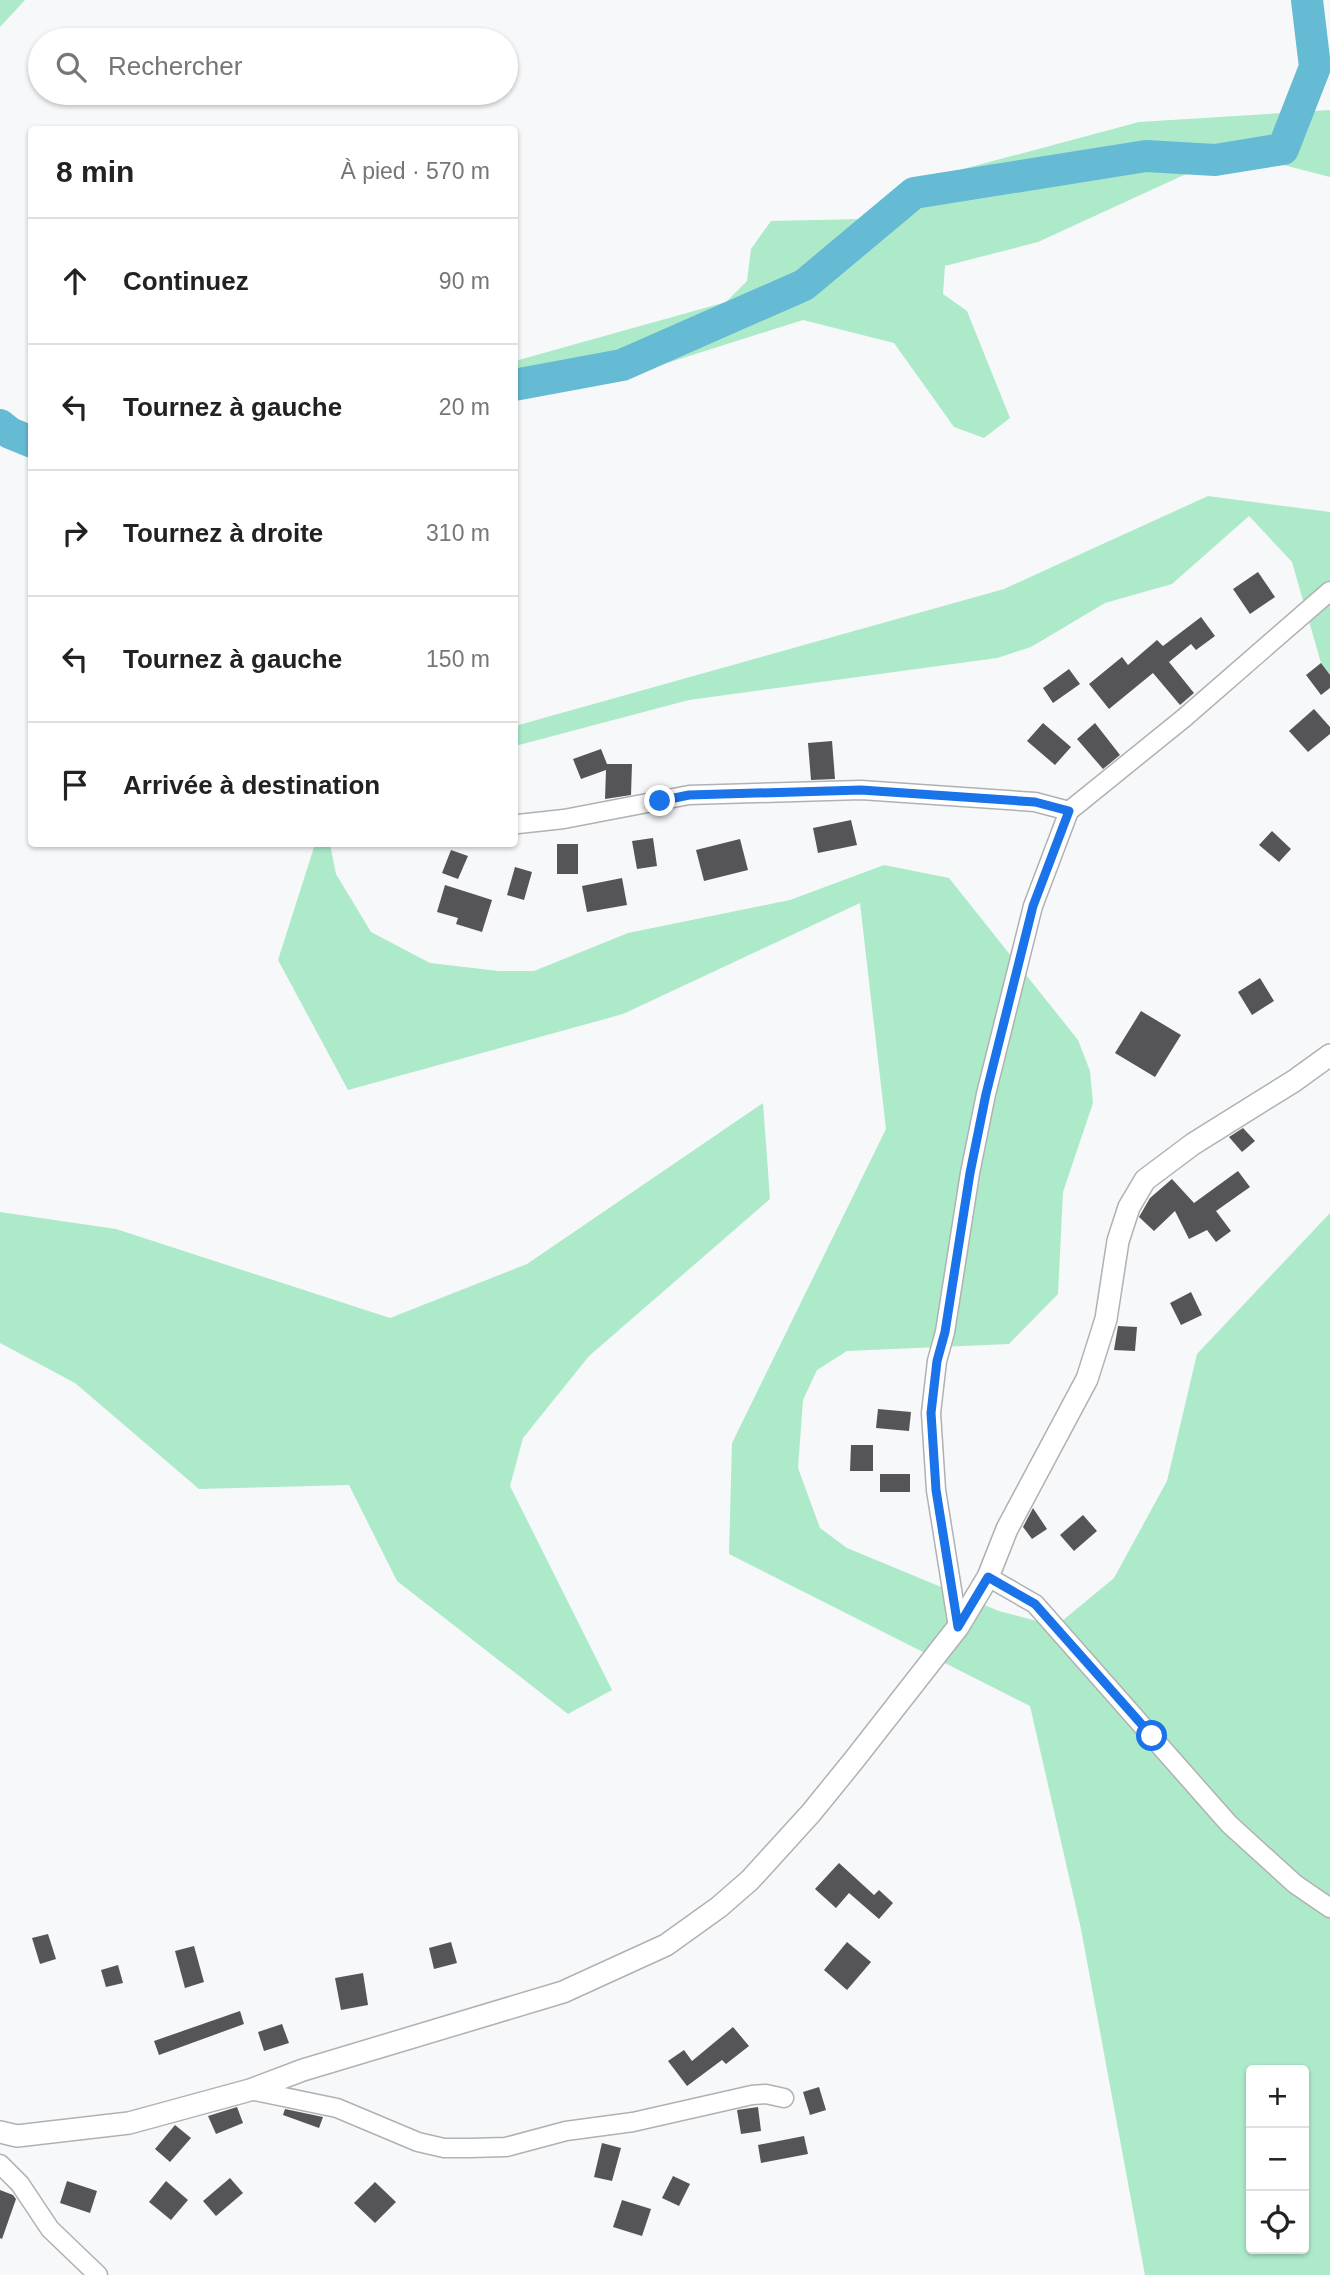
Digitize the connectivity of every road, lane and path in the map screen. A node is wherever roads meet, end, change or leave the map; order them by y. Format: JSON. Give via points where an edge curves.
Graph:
{"nodes":[{"id":1,"x":1330,"y":591,"type":"edge"},
{"id":2,"x":1069,"y":811,"type":"junction"},
{"id":3,"x":518,"y":824,"type":"dead end"},
{"id":4,"x":1330,"y":1055,"type":"edge"},
{"id":5,"x":988,"y":1577,"type":"junction"},
{"id":6,"x":958,"y":1627,"type":"junction"},
{"id":7,"x":1330,"y":1908,"type":"edge"},
{"id":8,"x":250,"y":2090,"type":"junction"},
{"id":9,"x":784,"y":2098,"type":"dead end"},
{"id":10,"x":0,"y":2132,"type":"edge"},
{"id":11,"x":0,"y":2164,"type":"edge"},
{"id":12,"x":97,"y":2275,"type":"edge"}],
"edges":[{"from":1,"to":2,"type":"street"},
{"from":2,"to":3,"type":"street","via":[[1035,802],[861,790],[689,795]]},
{"from":2,"to":6,"type":"street","via":[[1033,906],[986,1094],[937,1361],[931,1413],[936,1490]]},
{"from":4,"to":5,"type":"street","via":[[1145,1180],[1129,1207],[1118,1241],[1106,1319],[1087,1379],[1007,1529]]},
{"from":5,"to":6,"type":"street"},
{"from":5,"to":7,"type":"street","via":[[1035,1604],[1229,1824],[1295,1884]]},
{"from":6,"to":8,"type":"street","via":[[811,1812],[750,1880],[688,1930],[640,1958],[563,1992]]},
{"from":8,"to":9,"type":"street","via":[[337,2108],[444,2148],[506,2147],[752,2095]]},
{"from":8,"to":10,"type":"street","via":[[129,2123],[17,2136]]},
{"from":11,"to":12,"type":"street","via":[[51,2228]]}]}
